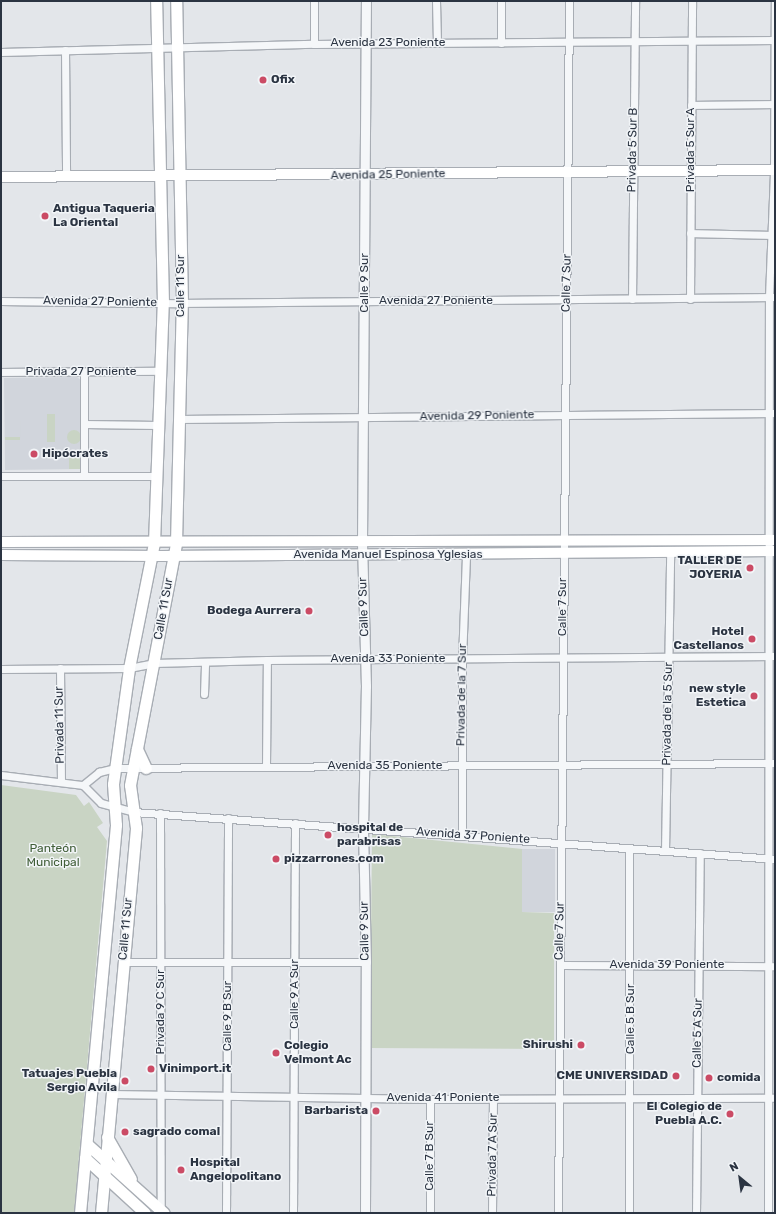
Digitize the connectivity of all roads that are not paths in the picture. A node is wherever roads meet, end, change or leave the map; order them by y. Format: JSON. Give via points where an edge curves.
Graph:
{"nodes":[{"id":1,"x":156,"y":1,"type":"edge"},
{"id":2,"x":176,"y":1,"type":"edge"},
{"id":3,"x":314,"y":1,"type":"edge"},
{"id":4,"x":366,"y":1,"type":"edge"},
{"id":5,"x":436,"y":1,"type":"edge"},
{"id":6,"x":501,"y":1,"type":"edge"},
{"id":7,"x":569,"y":1,"type":"edge"},
{"id":8,"x":635,"y":1,"type":"edge"},
{"id":9,"x":692,"y":1,"type":"edge"},
{"id":10,"x":775,"y":1,"type":"edge"},
{"id":11,"x":775,"y":40,"type":"edge"},
{"id":12,"x":692,"y":41,"type":"junction"},
{"id":13,"x":569,"y":42,"type":"junction"},
{"id":14,"x":634,"y":42,"type":"junction"},
{"id":15,"x":437,"y":43,"type":"junction"},
{"id":16,"x":501,"y":43,"type":"junction"},
{"id":17,"x":314,"y":44,"type":"junction"},
{"id":18,"x":366,"y":44,"type":"junction"},
{"id":19,"x":157,"y":47,"type":"junction"},
{"id":20,"x":177,"y":47,"type":"junction"},
{"id":21,"x":65,"y":50,"type":"junction"},
{"id":22,"x":1,"y":52,"type":"edge"},
{"id":23,"x":775,"y":104,"type":"edge"},
{"id":24,"x":692,"y":105,"type":"junction"},
{"id":25,"x":774,"y":170,"type":"edge"},
{"id":26,"x":691,"y":171,"type":"junction"},
{"id":27,"x":568,"y":172,"type":"junction"},
{"id":28,"x":633,"y":172,"type":"junction"},
{"id":29,"x":66,"y":175,"type":"junction"},
{"id":30,"x":365,"y":175,"type":"junction"},
{"id":31,"x":1,"y":177,"type":"edge"},
{"id":32,"x":160,"y":177,"type":"junction"},
{"id":33,"x":179,"y":177,"type":"junction"},
{"id":34,"x":690,"y":233,"type":"junction"},
{"id":35,"x":770,"y":235,"type":"junction"},
{"id":36,"x":773,"y":256,"type":"edge"},
{"id":37,"x":772,"y":297,"type":"edge"},
{"id":38,"x":632,"y":299,"type":"junction"},
{"id":39,"x":690,"y":299,"type":"junction"},
{"id":40,"x":567,"y":300,"type":"junction"},
{"id":41,"x":1,"y":301,"type":"edge"},
{"id":42,"x":365,"y":301,"type":"junction"},
{"id":43,"x":163,"y":303,"type":"junction"},
{"id":44,"x":182,"y":303,"type":"junction"},
{"id":45,"x":160,"y":371,"type":"junction"},
{"id":46,"x":1,"y":372,"type":"edge"},
{"id":47,"x":84,"y":372,"type":"junction"},
{"id":48,"x":772,"y":413,"type":"edge"},
{"id":49,"x":564,"y":415,"type":"junction"},
{"id":50,"x":364,"y":417,"type":"junction"},
{"id":51,"x":179,"y":419,"type":"junction"},
{"id":52,"x":84,"y":424,"type":"junction"},
{"id":53,"x":158,"y":425,"type":"junction"},
{"id":54,"x":1,"y":476,"type":"edge"},
{"id":55,"x":84,"y":476,"type":"junction"},
{"id":56,"x":157,"y":476,"type":"junction"},
{"id":57,"x":772,"y":540,"type":"edge"},
{"id":58,"x":1,"y":542,"type":"edge"},
{"id":59,"x":362,"y":542,"type":"junction"},
{"id":60,"x":563,"y":542,"type":"junction"},
{"id":61,"x":154,"y":543,"type":"junction"},
{"id":62,"x":176,"y":543,"type":"junction"},
{"id":63,"x":772,"y":551,"type":"edge"},
{"id":64,"x":563,"y":553,"type":"junction"},
{"id":65,"x":670,"y":553,"type":"junction"},
{"id":66,"x":362,"y":554,"type":"junction"},
{"id":67,"x":466,"y":554,"type":"junction"},
{"id":68,"x":1,"y":555,"type":"edge"},
{"id":69,"x":152,"y":556,"type":"junction"},
{"id":70,"x":173,"y":556,"type":"junction"},
{"id":71,"x":669,"y":656,"type":"junction"},
{"id":72,"x":772,"y":656,"type":"edge"},
{"id":73,"x":563,"y":657,"type":"junction"},
{"id":74,"x":366,"y":659,"type":"junction"},
{"id":75,"x":267,"y":660,"type":"junction"},
{"id":76,"x":462,"y":660,"type":"junction"},
{"id":77,"x":205,"y":662,"type":"junction"},
{"id":78,"x":154,"y":663,"type":"junction"},
{"id":79,"x":60,"y":668,"type":"junction"},
{"id":80,"x":130,"y":668,"type":"junction"},
{"id":81,"x":1,"y":669,"type":"edge"},
{"id":82,"x":204,"y":694,"type":"dead end"},
{"id":83,"x":137,"y":749,"type":"junction"},
{"id":84,"x":772,"y":763,"type":"edge"},
{"id":85,"x":563,"y":764,"type":"junction"},
{"id":86,"x":667,"y":764,"type":"junction"},
{"id":87,"x":266,"y":766,"type":"junction"},
{"id":88,"x":365,"y":766,"type":"junction"},
{"id":89,"x":462,"y":766,"type":"junction"},
{"id":90,"x":115,"y":768,"type":"junction"},
{"id":91,"x":133,"y":768,"type":"junction"},
{"id":92,"x":146,"y":768,"type":"junction"},
{"id":93,"x":1,"y":775,"type":"edge"},
{"id":94,"x":61,"y":781,"type":"junction"},
{"id":95,"x":83,"y":785,"type":"junction"},
{"id":96,"x":115,"y":809,"type":"junction"},
{"id":97,"x":134,"y":812,"type":"junction"},
{"id":98,"x":160,"y":813,"type":"junction"},
{"id":99,"x":228,"y":818,"type":"junction"},
{"id":100,"x":295,"y":823,"type":"junction"},
{"id":101,"x":364,"y":828,"type":"junction"},
{"id":102,"x":462,"y":836,"type":"junction"},
{"id":103,"x":561,"y":843,"type":"junction"},
{"id":104,"x":629,"y":848,"type":"junction"},
{"id":105,"x":664,"y":851,"type":"junction"},
{"id":106,"x":700,"y":853,"type":"junction"},
{"id":107,"x":771,"y":859,"type":"edge"},
{"id":108,"x":123,"y":962,"type":"junction"},
{"id":109,"x":161,"y":962,"type":"junction"},
{"id":110,"x":295,"y":962,"type":"junction"},
{"id":111,"x":366,"y":962,"type":"junction"},
{"id":112,"x":228,"y":963,"type":"junction"},
{"id":113,"x":560,"y":965,"type":"junction"},
{"id":114,"x":631,"y":965,"type":"junction"},
{"id":115,"x":699,"y":966,"type":"junction"},
{"id":116,"x":772,"y":966,"type":"edge"},
{"id":117,"x":111,"y":1094,"type":"junction"},
{"id":118,"x":161,"y":1095,"type":"junction"},
{"id":119,"x":228,"y":1096,"type":"junction"},
{"id":120,"x":294,"y":1096,"type":"junction"},
{"id":121,"x":364,"y":1097,"type":"junction"},
{"id":122,"x":558,"y":1097,"type":"junction"},
{"id":123,"x":493,"y":1098,"type":"junction"},
{"id":124,"x":630,"y":1098,"type":"junction"},
{"id":125,"x":697,"y":1098,"type":"junction"},
{"id":126,"x":772,"y":1098,"type":"edge"},
{"id":127,"x":430,"y":1099,"type":"junction"},
{"id":128,"x":108,"y":1137,"type":"junction"},
{"id":129,"x":87,"y":1144,"type":"junction"},
{"id":130,"x":85,"y":1158,"type":"junction"},
{"id":131,"x":106,"y":1161,"type":"junction"},
{"id":132,"x":104,"y":1176,"type":"junction"},
{"id":133,"x":136,"y":1188,"type":"junction"},
{"id":134,"x":162,"y":1212,"type":"edge"},
{"id":135,"x":80,"y":1213,"type":"edge"},
{"id":136,"x":101,"y":1213,"type":"edge"},
{"id":137,"x":145,"y":1213,"type":"edge"},
{"id":138,"x":226,"y":1213,"type":"edge"},
{"id":139,"x":293,"y":1213,"type":"edge"},
{"id":140,"x":365,"y":1213,"type":"edge"},
{"id":141,"x":430,"y":1213,"type":"edge"},
{"id":142,"x":492,"y":1213,"type":"edge"},
{"id":143,"x":558,"y":1213,"type":"edge"},
{"id":144,"x":629,"y":1213,"type":"edge"},
{"id":145,"x":696,"y":1213,"type":"edge"},
{"id":146,"x":768,"y":1213,"type":"edge"}],
"edges":[{"from":1,"to":19,"type":"main road","name":"Calle 11 Sur"},
{"from":2,"to":20,"type":"main road","name":"Calle 11 Sur"},
{"from":3,"to":17,"type":"street"},
{"from":4,"to":18,"type":"street","name":"Calle 9 Sur"},
{"from":5,"to":15,"type":"street"},
{"from":6,"to":16,"type":"street"},
{"from":7,"to":13,"type":"street","name":"Calle 7 Sur"},
{"from":8,"to":14,"type":"street","name":"Privada 5 Sur B"},
{"from":9,"to":12,"type":"street","name":"Privada 5 Sur A"},
{"from":10,"to":11,"type":"street"},
{"from":11,"to":12,"type":"street","name":"Avenida 23 Poniente"},
{"from":11,"to":23,"type":"street"},
{"from":12,"to":14,"type":"street","name":"Avenida 23 Poniente"},
{"from":12,"to":24,"type":"street","name":"Privada 5 Sur A"},
{"from":13,"to":14,"type":"street","name":"Avenida 23 Poniente"},
{"from":13,"to":16,"type":"street","name":"Avenida 23 Poniente"},
{"from":13,"to":27,"type":"street","name":"Calle 7 Sur"},
{"from":14,"to":28,"type":"street","name":"Privada 5 Sur B"},
{"from":15,"to":16,"type":"street","name":"Avenida 23 Poniente"},
{"from":15,"to":18,"type":"street","name":"Avenida 23 Poniente"},
{"from":17,"to":18,"type":"street","name":"Avenida 23 Poniente"},
{"from":17,"to":20,"type":"street","name":"Avenida 23 Poniente"},
{"from":18,"to":30,"type":"street","name":"Calle 9 Sur"},
{"from":19,"to":20,"type":"street","name":"Avenida 23 Poniente"},
{"from":19,"to":21,"type":"street","name":"Avenida 23 Poniente"},
{"from":19,"to":32,"type":"main road","name":"Calle 11 Sur"},
{"from":20,"to":33,"type":"main road","name":"Calle 11 Sur"},
{"from":21,"to":22,"type":"street","name":"Avenida 23 Poniente"},
{"from":21,"to":29,"type":"street"},
{"from":23,"to":24,"type":"street"},
{"from":23,"to":25,"type":"street"},
{"from":24,"to":26,"type":"street","name":"Privada 5 Sur A"},
{"from":25,"to":26,"type":"main road","name":"Avenida 25 Poniente"},
{"from":25,"to":35,"type":"street"},
{"from":26,"to":28,"type":"main road","name":"Avenida 25 Poniente"},
{"from":26,"to":34,"type":"street","name":"Privada 5 Sur A"},
{"from":27,"to":28,"type":"main road","name":"Avenida 25 Poniente"},
{"from":27,"to":30,"type":"main road","name":"Avenida 25 Poniente"},
{"from":27,"to":40,"type":"street","name":"Calle 7 Sur"},
{"from":28,"to":38,"type":"street","name":"Privada 5 Sur B"},
{"from":29,"to":31,"type":"main road","name":"Avenida 25 Poniente"},
{"from":29,"to":32,"type":"main road","name":"Avenida 25 Poniente"},
{"from":30,"to":33,"type":"main road","name":"Avenida 25 Poniente"},
{"from":30,"to":42,"type":"street","name":"Calle 9 Sur"},
{"from":32,"to":33,"type":"main road","name":"Avenida 25 Poniente"},
{"from":32,"to":43,"type":"main road","name":"Calle 11 Sur"},
{"from":33,"to":44,"type":"main road","name":"Calle 11 Sur"},
{"from":34,"to":35,"type":"street"},
{"from":34,"to":39,"type":"street","name":"Privada 5 Sur A"},
{"from":35,"to":36,"type":"street"},
{"from":36,"to":37,"type":"street"},
{"from":37,"to":39,"type":"street","name":"Avenida 27 Poniente"},
{"from":37,"to":48,"type":"street"},
{"from":38,"to":39,"type":"street","name":"Avenida 27 Poniente"},
{"from":38,"to":40,"type":"street","name":"Avenida 27 Poniente"},
{"from":40,"to":42,"type":"street","name":"Avenida 27 Poniente"},
{"from":40,"to":49,"type":"street","name":"Calle 7 Sur"},
{"from":41,"to":43,"type":"street","name":"Avenida 27 Poniente"},
{"from":42,"to":44,"type":"street","name":"Avenida 27 Poniente"},
{"from":42,"to":50,"type":"street","name":"Calle 9 Sur"},
{"from":43,"to":44,"type":"street","name":"Avenida 27 Poniente"},
{"from":43,"to":45,"type":"main road","name":"Calle 11 Sur"},
{"from":44,"to":51,"type":"main road","name":"Calle 11 Sur"},
{"from":45,"to":47,"type":"street","name":"Privada 27 Poniente"},
{"from":45,"to":53,"type":"main road","name":"Calle 11 Sur"},
{"from":46,"to":47,"type":"street","name":"Privada 27 Poniente"},
{"from":47,"to":52,"type":"street"},
{"from":48,"to":49,"type":"street","name":"Avenida 29 Poniente"},
{"from":48,"to":57,"type":"street"},
{"from":49,"to":50,"type":"street","name":"Avenida 29 Poniente"},
{"from":49,"to":60,"type":"street","name":"Calle 7 Sur"},
{"from":50,"to":51,"type":"street","name":"Avenida 29 Poniente"},
{"from":50,"to":59,"type":"street","name":"Calle 9 Sur"},
{"from":51,"to":62,"type":"main road","name":"Calle 11 Sur"},
{"from":52,"to":53,"type":"street"},
{"from":52,"to":55,"type":"street"},
{"from":53,"to":56,"type":"main road","name":"Calle 11 Sur"},
{"from":54,"to":55,"type":"street"},
{"from":55,"to":56,"type":"street"},
{"from":56,"to":61,"type":"main road","name":"Calle 11 Sur"},
{"from":57,"to":60,"type":"main road","name":"Avenida Manuel Espinosa Yglesias"},
{"from":57,"to":63,"type":"street"},
{"from":58,"to":61,"type":"main road","name":"Avenida Manuel Espinosa Yglesias"},
{"from":59,"to":60,"type":"main road","name":"Avenida Manuel Espinosa Yglesias"},
{"from":59,"to":62,"type":"main road","name":"Avenida Manuel Espinosa Yglesias"},
{"from":59,"to":66,"type":"street","name":"Calle 9 Sur"},
{"from":60,"to":64,"type":"street","name":"Calle 7 Sur"},
{"from":61,"to":62,"type":"main road","name":"Avenida Manuel Espinosa Yglesias"},
{"from":61,"to":69,"type":"main road","name":"Calle 11 Sur"},
{"from":62,"to":70,"type":"main road","name":"Calle 11 Sur"},
{"from":63,"to":65,"type":"main road","name":"Avenida Manuel Espinosa Yglesias"},
{"from":63,"to":72,"type":"street"},
{"from":64,"to":65,"type":"main road","name":"Avenida Manuel Espinosa Yglesias"},
{"from":64,"to":67,"type":"main road","name":"Avenida Manuel Espinosa Yglesias"},
{"from":64,"to":73,"type":"street","name":"Calle 7 Sur"},
{"from":65,"to":71,"type":"street","name":"Privada de la 5 Sur"},
{"from":66,"to":67,"type":"main road","name":"Avenida Manuel Espinosa Yglesias"},
{"from":66,"to":70,"type":"main road","name":"Avenida Manuel Espinosa Yglesias"},
{"from":66,"to":74,"type":"street","name":"Calle 9 Sur"},
{"from":67,"to":76,"type":"street","name":"Privada de la 7 Sur"},
{"from":68,"to":69,"type":"main road","name":"Avenida Manuel Espinosa Yglesias"},
{"from":69,"to":70,"type":"main road","name":"Avenida Manuel Espinosa Yglesias"},
{"from":69,"to":80,"type":"main road","name":"Calle 11 Sur"},
{"from":70,"to":78,"type":"main road","name":"Calle 11 Sur"},
{"from":71,"to":72,"type":"street","name":"Avenida 33 Poniente"},
{"from":71,"to":73,"type":"street","name":"Avenida 33 Poniente"},
{"from":71,"to":86,"type":"street","name":"Privada de la 5 Sur"},
{"from":72,"to":84,"type":"street"},
{"from":73,"to":76,"type":"street","name":"Avenida 33 Poniente"},
{"from":73,"to":85,"type":"street","name":"Calle 7 Sur"},
{"from":74,"to":75,"type":"street","name":"Avenida 33 Poniente"},
{"from":74,"to":76,"type":"street","name":"Avenida 33 Poniente"},
{"from":74,"to":88,"type":"street","name":"Calle 9 Sur"},
{"from":75,"to":77,"type":"street","name":"Avenida 33 Poniente"},
{"from":75,"to":87,"type":"street"},
{"from":76,"to":89,"type":"street","name":"Privada de la 7 Sur"},
{"from":77,"to":78,"type":"street","name":"Avenida 33 Poniente"},
{"from":77,"to":82,"type":"street"},
{"from":78,"to":80,"type":"street","name":"Avenida 33 Poniente"},
{"from":78,"to":83,"type":"main road","name":"Calle 11 Sur"},
{"from":79,"to":80,"type":"street","name":"Avenida 33 Poniente"},
{"from":79,"to":81,"type":"street","name":"Avenida 33 Poniente"},
{"from":79,"to":94,"type":"street","name":"Privada 11 Sur"},
{"from":80,"to":90,"type":"main road","name":"Calle 11 Sur"},
{"from":83,"to":91,"type":"main road","name":"Calle 11 Sur"},
{"from":83,"to":92,"type":"main road"},
{"from":84,"to":86,"type":"street","name":"Avenida 35 Poniente"},
{"from":84,"to":107,"type":"street"},
{"from":85,"to":86,"type":"street","name":"Avenida 35 Poniente"},
{"from":85,"to":89,"type":"street","name":"Avenida 35 Poniente"},
{"from":85,"to":103,"type":"street","name":"Calle 7 Sur"},
{"from":86,"to":105,"type":"street","name":"Privada de la 5 Sur"},
{"from":87,"to":88,"type":"street","name":"Avenida 35 Poniente"},
{"from":87,"to":92,"type":"street","name":"Avenida 35 Poniente"},
{"from":88,"to":89,"type":"street","name":"Avenida 35 Poniente"},
{"from":88,"to":101,"type":"street","name":"Calle 9 Sur"},
{"from":89,"to":102,"type":"street","name":"Privada de la 7 Sur"},
{"from":90,"to":91,"type":"street","name":"Avenida 35 Poniente"},
{"from":90,"to":95,"type":"street","name":"Avenida 35 Poniente","via":[[99,772]]},
{"from":90,"to":96,"type":"main road","name":"Calle 11 Sur"},
{"from":91,"to":92,"type":"street","name":"Avenida 35 Poniente"},
{"from":91,"to":97,"type":"main road","name":"Calle 11 Sur","via":[[130,785]]},
{"from":93,"to":94,"type":"street"},
{"from":94,"to":95,"type":"street"},
{"from":95,"to":96,"type":"street","name":"Avenida 37 Poniente","via":[[94,799]]},
{"from":96,"to":97,"type":"street","name":"Avenida 37 Poniente"},
{"from":96,"to":129,"type":"main road","name":"Calle 11 Sur","via":[[116,825]]},
{"from":97,"to":98,"type":"street","name":"Avenida 37 Poniente"},
{"from":97,"to":108,"type":"main road","name":"Calle 11 Sur","via":[[136,828]]},
{"from":98,"to":99,"type":"street","name":"Avenida 37 Poniente"},
{"from":98,"to":109,"type":"street","name":"Privada 9 C Sur"},
{"from":99,"to":100,"type":"street","name":"Avenida 37 Poniente"},
{"from":99,"to":112,"type":"street","name":"Calle 9 B Sur"},
{"from":100,"to":101,"type":"street","name":"Avenida 37 Poniente"},
{"from":100,"to":110,"type":"street","name":"Calle 9 A Sur"},
{"from":101,"to":102,"type":"street","name":"Avenida 37 Poniente"},
{"from":101,"to":111,"type":"street","name":"Calle 9 Sur"},
{"from":102,"to":103,"type":"street","name":"Avenida 37 Poniente"},
{"from":103,"to":104,"type":"street","name":"Avenida 37 Poniente"},
{"from":103,"to":113,"type":"street","name":"Calle 7 Sur"},
{"from":104,"to":105,"type":"street","name":"Avenida 37 Poniente"},
{"from":104,"to":114,"type":"street","name":"Calle 5 B Sur"},
{"from":105,"to":106,"type":"street","name":"Avenida 37 Poniente"},
{"from":106,"to":107,"type":"street","name":"Avenida 37 Poniente"},
{"from":106,"to":115,"type":"street","name":"Calle 5 A Sur"},
{"from":107,"to":116,"type":"street"},
{"from":108,"to":109,"type":"street"},
{"from":108,"to":117,"type":"main road","name":"Calle 11 Sur"},
{"from":109,"to":112,"type":"street"},
{"from":109,"to":118,"type":"street","name":"Privada 9 C Sur"},
{"from":110,"to":111,"type":"street"},
{"from":110,"to":112,"type":"street"},
{"from":110,"to":120,"type":"street","name":"Calle 9 A Sur"},
{"from":111,"to":121,"type":"street","name":"Calle 9 Sur"},
{"from":112,"to":119,"type":"street","name":"Calle 9 B Sur"},
{"from":113,"to":114,"type":"street","name":"Avenida 39 Poniente"},
{"from":113,"to":122,"type":"street","name":"Calle 7 Sur"},
{"from":114,"to":115,"type":"street","name":"Avenida 39 Poniente"},
{"from":114,"to":124,"type":"street","name":"Calle 5 B Sur"},
{"from":115,"to":116,"type":"street","name":"Avenida 39 Poniente"},
{"from":115,"to":125,"type":"street","name":"Calle 5 A Sur"},
{"from":116,"to":126,"type":"street"},
{"from":117,"to":118,"type":"street","name":"Avenida 41 Poniente"},
{"from":117,"to":128,"type":"main road","name":"Calle 11 Sur"},
{"from":118,"to":119,"type":"street","name":"Avenida 41 Poniente"},
{"from":118,"to":134,"type":"street","name":"Privada 9 C Sur"},
{"from":119,"to":120,"type":"street","name":"Avenida 41 Poniente"},
{"from":119,"to":138,"type":"street","name":"Calle 9 B Sur"},
{"from":120,"to":121,"type":"street","name":"Avenida 41 Poniente"},
{"from":120,"to":139,"type":"street","name":"Calle 9 A Sur"},
{"from":121,"to":127,"type":"street","name":"Avenida 41 Poniente"},
{"from":121,"to":140,"type":"street","name":"Calle 9 Sur"},
{"from":122,"to":123,"type":"street","name":"Avenida 41 Poniente"},
{"from":122,"to":124,"type":"street","name":"Avenida 41 Poniente"},
{"from":122,"to":143,"type":"street","name":"Calle 7 Sur"},
{"from":123,"to":127,"type":"street","name":"Avenida 41 Poniente"},
{"from":123,"to":142,"type":"street","name":"Privada 7 A Sur"},
{"from":124,"to":125,"type":"street","name":"Avenida 41 Poniente"},
{"from":124,"to":144,"type":"street","name":"Calle 5 B Sur"},
{"from":125,"to":126,"type":"street","name":"Avenida 41 Poniente"},
{"from":125,"to":145,"type":"street","name":"Calle 5 A Sur"},
{"from":126,"to":146,"type":"street"},
{"from":127,"to":141,"type":"street","name":"Calle 7 B Sur"},
{"from":128,"to":131,"type":"main road","name":"Calle 11 Sur"},
{"from":128,"to":133,"type":"main road"},
{"from":129,"to":130,"type":"main road","name":"Calle 11 Sur"},
{"from":129,"to":131,"type":"main road"},
{"from":130,"to":132,"type":"main road"},
{"from":130,"to":135,"type":"main road","name":"Calle 11 Sur"},
{"from":131,"to":132,"type":"main road","name":"Calle 11 Sur"},
{"from":131,"to":133,"type":"main road"},
{"from":132,"to":136,"type":"main road","name":"Calle 11 Sur"},
{"from":132,"to":137,"type":"main road"},
{"from":133,"to":134,"type":"main road"}]}
